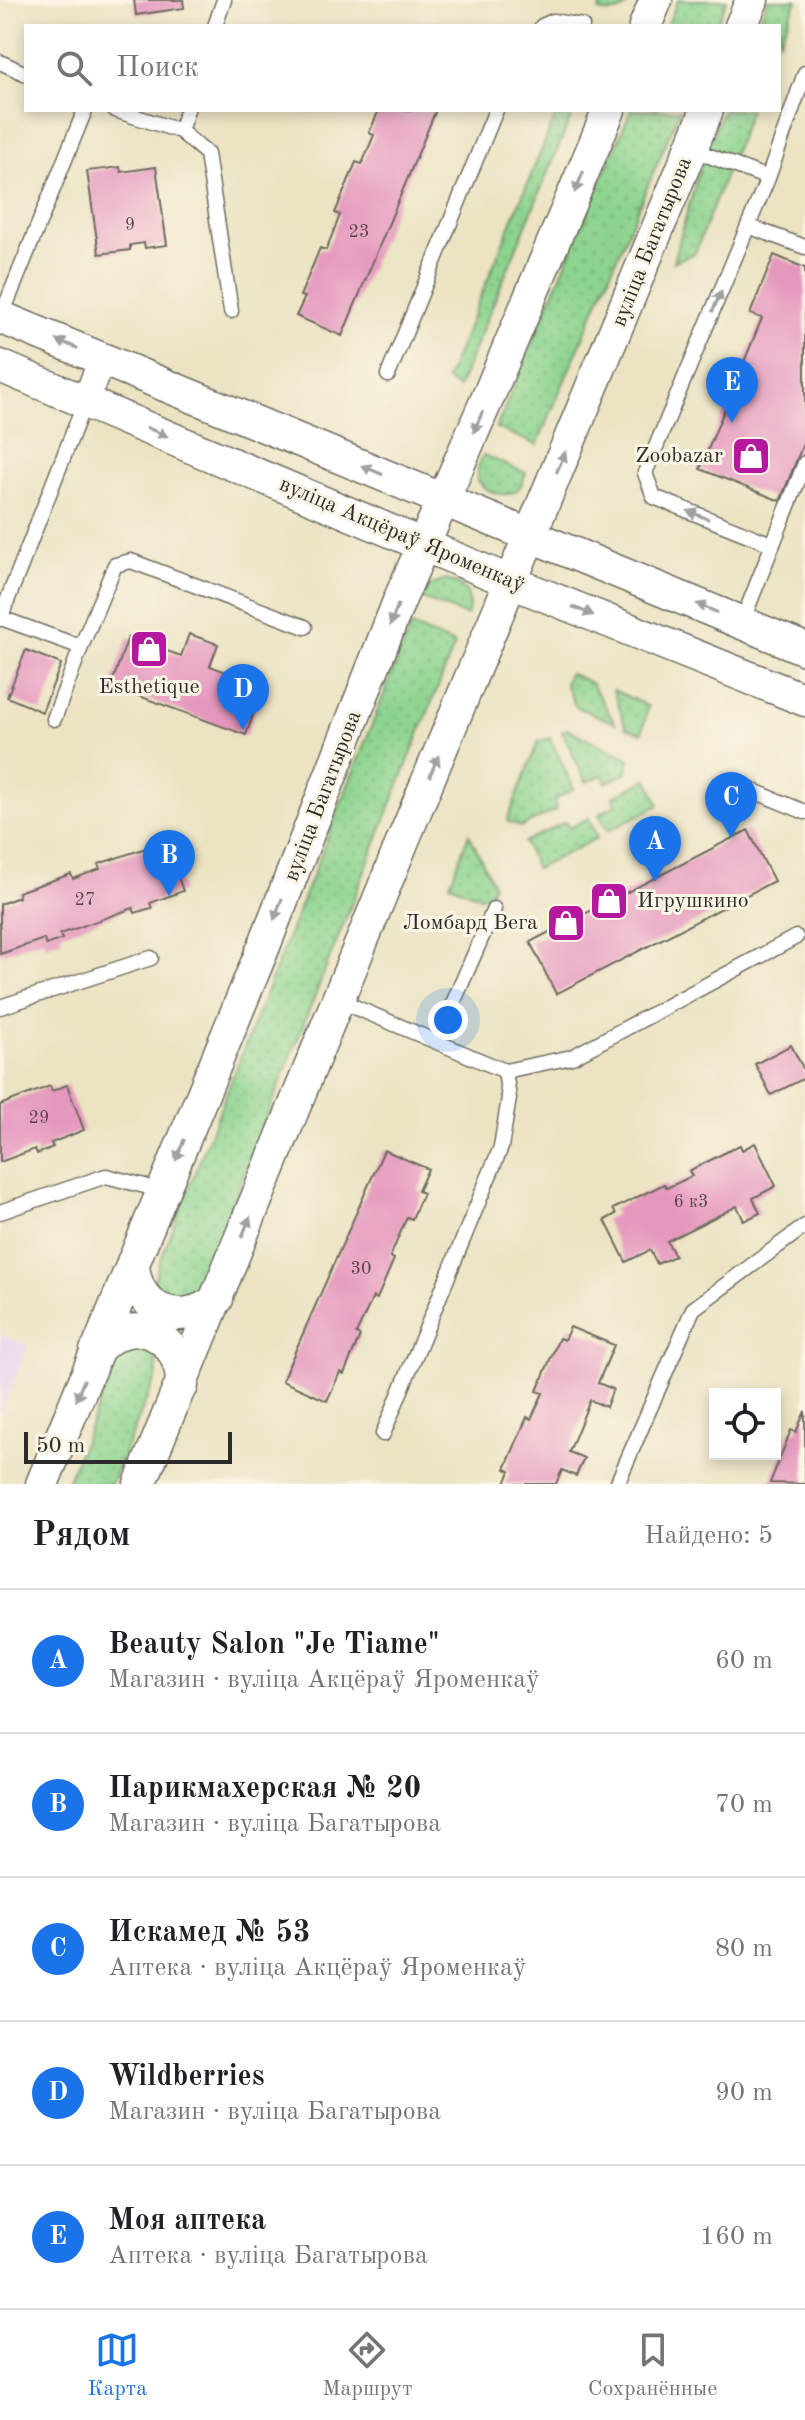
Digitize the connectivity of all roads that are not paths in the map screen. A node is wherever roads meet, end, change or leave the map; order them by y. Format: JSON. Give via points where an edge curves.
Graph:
{"nodes":[{"id":1,"x":224,"y":0,"type":"edge"},
{"id":2,"x":656,"y":0,"type":"edge"},
{"id":3,"x":752,"y":0,"type":"edge"},
{"id":4,"x":216,"y":24,"type":"edge"},
{"id":5,"x":546,"y":24,"type":"edge"},
{"id":6,"x":570,"y":24,"type":"edge"},
{"id":7,"x":646,"y":24,"type":"edge"},
{"id":8,"x":742,"y":24,"type":"edge"},
{"id":9,"x":0,"y":62,"type":"edge"},
{"id":10,"x":24,"y":73,"type":"edge"},
{"id":11,"x":805,"y":73,"type":"edge"},
{"id":12,"x":84,"y":112,"type":"edge"},
{"id":13,"x":121,"y":112,"type":"edge"},
{"id":14,"x":186,"y":112,"type":"edge"},
{"id":15,"x":495,"y":112,"type":"edge"},
{"id":16,"x":608,"y":112,"type":"edge"},
{"id":17,"x":706,"y":112,"type":"edge"},
{"id":18,"x":180,"y":131,"type":"junction"},
{"id":19,"x":691,"y":149,"type":"junction"},
{"id":20,"x":768,"y":178,"type":"junction"},
{"id":21,"x":748,"y":226,"type":"junction"},
{"id":22,"x":805,"y":247,"type":"edge"},
{"id":23,"x":231,"y":311,"type":"dead end"},
{"id":24,"x":0,"y":318,"type":"edge"},
{"id":25,"x":102,"y":359,"type":"junction"},
{"id":26,"x":0,"y":366,"type":"edge"},
{"id":27,"x":388,"y":375,"type":"dead end"},
{"id":28,"x":85,"y":402,"type":"junction"},
{"id":29,"x":805,"y":463,"type":"edge"},
{"id":30,"x":444,"y":499,"type":"junction"},
{"id":31,"x":531,"y":534,"type":"junction"},
{"id":32,"x":425,"y":544,"type":"junction"},
{"id":33,"x":771,"y":544,"type":"junction"},
{"id":34,"x":511,"y":582,"type":"junction"},
{"id":35,"x":0,"y":618,"type":"edge"},
{"id":36,"x":742,"y":622,"type":"junction"},
{"id":37,"x":305,"y":627,"type":"dead end"},
{"id":38,"x":81,"y":647,"type":"junction"},
{"id":39,"x":805,"y":649,"type":"edge"},
{"id":40,"x":805,"y":700,"type":"edge"},
{"id":41,"x":54,"y":719,"type":"dead end"},
{"id":42,"x":734,"y":783,"type":"dead end"},
{"id":43,"x":805,"y":812,"type":"edge"},
{"id":44,"x":494,"y":909,"type":"dead end"},
{"id":45,"x":796,"y":937,"type":"dead end"},
{"id":46,"x":151,"y":958,"type":"dead end"},
{"id":47,"x":338,"y":1000,"type":"junction"},
{"id":48,"x":0,"y":1007,"type":"edge"},
{"id":49,"x":437,"y":1040,"type":"junction"},
{"id":50,"x":505,"y":1071,"type":"junction"},
{"id":51,"x":164,"y":1191,"type":"junction"},
{"id":52,"x":0,"y":1212,"type":"edge"},
{"id":53,"x":805,"y":1226,"type":"edge"},
{"id":54,"x":133,"y":1262,"type":"junction"},
{"id":55,"x":217,"y":1299,"type":"junction"},
{"id":56,"x":96,"y":1351,"type":"junction"},
{"id":57,"x":182,"y":1386,"type":"junction"},
{"id":58,"x":383,"y":1434,"type":"dead end"},
{"id":59,"x":38,"y":1481,"type":"edge"},
{"id":60,"x":140,"y":1484,"type":"edge"},
{"id":61,"x":617,"y":1484,"type":"edge"}],
"edges":[{"from":1,"to":4,"type":"lane"},
{"from":2,"to":7,"type":"street"},
{"from":3,"to":8,"type":"street"},
{"from":5,"to":6,"type":"lane"},
{"from":9,"to":10,"type":"lane"},
{"from":11,"to":20,"type":"lane"},
{"from":12,"to":24,"type":"lane"},
{"from":13,"to":18,"type":"lane"},
{"from":14,"to":18,"type":"lane"},
{"from":15,"to":27,"type":"lane"},
{"from":16,"to":30,"type":"street","name":"вуліца Багатырова","one_way":true},
{"from":17,"to":19,"type":"street","name":"вуліца Багатырова"},
{"from":18,"to":23,"type":"lane","via":[[207,154]]},
{"from":19,"to":20,"type":"lane"},
{"from":31,"to":19,"type":"street","name":"вуліца Багатырова","one_way":true},
{"from":20,"to":21,"type":"lane"},
{"from":21,"to":22,"type":"lane"},
{"from":33,"to":21,"type":"lane","one_way":true,"via":[[654,497],[645,473]]},
{"from":25,"to":24,"type":"street","one_way":true},
{"from":25,"to":28,"type":"street"},
{"from":30,"to":25,"type":"street","one_way":true},
{"from":26,"to":28,"type":"street","name":"вуліца Акцёраў Яроменкаў"},
{"from":28,"to":32,"type":"street","name":"вуліца Акцёраў Яроменкаў","one_way":true},
{"from":28,"to":35,"type":"lane"},
{"from":29,"to":33,"type":"lane"},
{"from":30,"to":31,"type":"street"},
{"from":30,"to":32,"type":"street","name":"вуліца Багатырова"},
{"from":31,"to":34,"type":"street","name":"вуліца Багатырова"},
{"from":36,"to":31,"type":"street","one_way":true},
{"from":32,"to":34,"type":"street","name":"вуліца Акцёраў Яроменкаў"},
{"from":32,"to":51,"type":"street","name":"вуліца Багатырова","one_way":true},
{"from":33,"to":36,"type":"lane"},
{"from":34,"to":40,"type":"street","name":"вуліца Акцёраў Яроменкаў","one_way":true},
{"from":47,"to":34,"type":"street","name":"вуліца Багатырова","one_way":true},
{"from":35,"to":38,"type":"lane"},
{"from":36,"to":39,"type":"street"},
{"from":37,"to":38,"type":"lane","via":[[131,561],[115,565]]},
{"from":38,"to":41,"type":"lane"},
{"from":42,"to":43,"type":"lane"},
{"from":44,"to":49,"type":"lane"},
{"from":45,"to":50,"type":"lane","via":[[572,1057]]},
{"from":46,"to":48,"type":"lane"},
{"from":47,"to":49,"type":"lane"},
{"from":55,"to":47,"type":"street","name":"вуліца Багатырова","one_way":true},
{"from":49,"to":50,"type":"lane"},
{"from":50,"to":58,"type":"lane","via":[[509,1098],[501,1147]]},
{"from":51,"to":52,"type":"lane","via":[[106,1176]]},
{"from":51,"to":54,"type":"street","name":"вуліца Багатырова"},
{"from":53,"to":61,"type":"lane","via":[[693,1309]]},
{"from":54,"to":55,"type":"street","via":[[137,1285],[161,1310],[197,1312]]},
{"from":54,"to":56,"type":"street","name":"вуліца Багатырова"},
{"from":55,"to":57,"type":"street","name":"вуліца Багатырова"},
{"from":56,"to":57,"type":"street","via":[[123,1332],[155,1335],[174,1351]]},
{"from":56,"to":59,"type":"street","name":"вуліца Багатырова","one_way":true},
{"from":57,"to":60,"type":"street","name":"вуліца Багатырова"}]}
